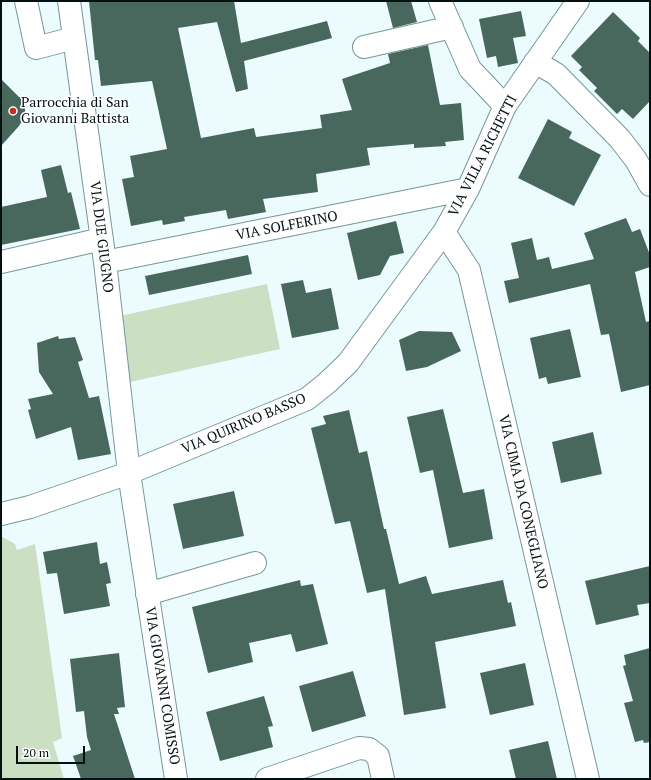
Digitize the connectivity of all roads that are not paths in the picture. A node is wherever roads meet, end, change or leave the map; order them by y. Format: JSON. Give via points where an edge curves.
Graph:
{"nodes":[{"id":1,"x":26,"y":1,"type":"edge"},
{"id":2,"x":69,"y":1,"type":"edge"},
{"id":3,"x":440,"y":1,"type":"edge"},
{"id":4,"x":578,"y":1,"type":"edge"},
{"id":5,"x":452,"y":28,"type":"junction"},
{"id":6,"x":74,"y":38,"type":"junction"},
{"id":7,"x":364,"y":47,"type":"dead end"},
{"id":8,"x":535,"y":62,"type":"junction"},
{"id":9,"x":505,"y":106,"type":"junction"},
{"id":10,"x":650,"y":185,"type":"edge"},
{"id":11,"x":468,"y":189,"type":"junction"},
{"id":12,"x":444,"y":232,"type":"junction"},
{"id":13,"x":102,"y":238,"type":"junction"},
{"id":14,"x":1,"y":262,"type":"edge"},
{"id":15,"x":105,"y":262,"type":"junction"},
{"id":16,"x":129,"y":473,"type":"junction"},
{"id":17,"x":1,"y":514,"type":"edge"},
{"id":18,"x":255,"y":563,"type":"dead end"},
{"id":19,"x":148,"y":594,"type":"junction"},
{"id":20,"x":176,"y":779,"type":"edge"},
{"id":21,"x":267,"y":779,"type":"edge"},
{"id":22,"x":383,"y":779,"type":"edge"},
{"id":23,"x":588,"y":779,"type":"edge"}],
"edges":[{"from":1,"to":6,"type":"street","via":[[36,48]]},
{"from":2,"to":6,"type":"street","name":"VIA DUE GIUGNO"},
{"from":3,"to":5,"type":"street"},
{"from":4,"to":8,"type":"street","name":"VIA VILLA RICHETTI"},
{"from":5,"to":7,"type":"street"},
{"from":5,"to":9,"type":"street","via":[[470,69]]},
{"from":6,"to":13,"type":"street","name":"VIA DUE GIUGNO"},
{"from":8,"to":9,"type":"street","name":"VIA VILLA RICHETTI"},
{"from":8,"to":10,"type":"street","via":[[556,74],[620,139]]},
{"from":9,"to":11,"type":"street","name":"VIA VILLA RICHETTI"},
{"from":11,"to":12,"type":"street","name":"VIA VILLA RICHETTI"},
{"from":11,"to":15,"type":"street","name":"VIA SOLFERINO"},
{"from":12,"to":16,"type":"street","name":"VIA QUIRINO BASSO","via":[[348,363],[307,399]]},
{"from":12,"to":23,"type":"street","name":"VIA CIMA DA CONEGLIANO","via":[[469,270]]},
{"from":13,"to":14,"type":"street"},
{"from":13,"to":15,"type":"street","name":"VIA DUE GIUGNO"},
{"from":15,"to":16,"type":"street","name":"VIA DUE GIUGNO"},
{"from":16,"to":17,"type":"street","name":"VIA QUIRINO BASSO","via":[[30,507]]},
{"from":16,"to":19,"type":"street","name":"VIA GIOVANNI COMISSO"},
{"from":18,"to":19,"type":"street","name":"VIA GIOVANNI COMISSO"},
{"from":19,"to":20,"type":"street","name":"VIA GIOVANNI COMISSO"},
{"from":21,"to":22,"type":"street","via":[[359,748],[369,749],[378,756]]}]}
